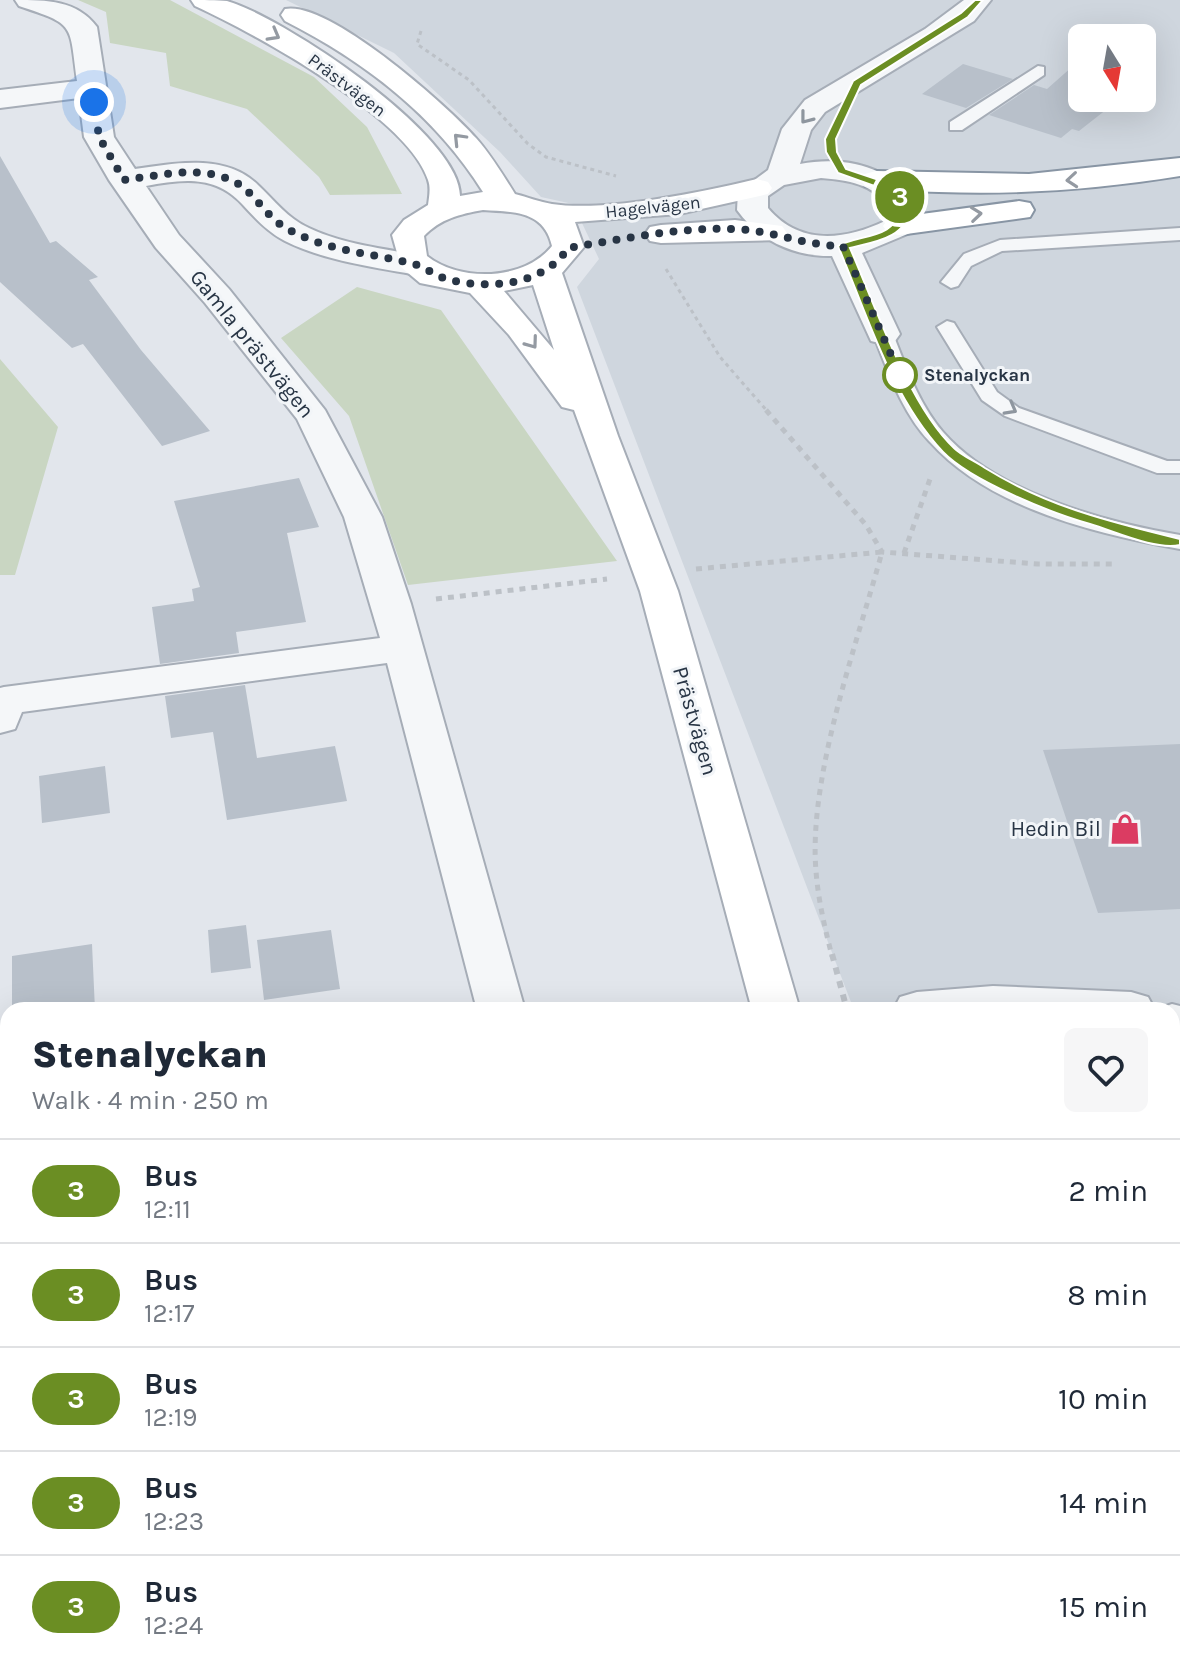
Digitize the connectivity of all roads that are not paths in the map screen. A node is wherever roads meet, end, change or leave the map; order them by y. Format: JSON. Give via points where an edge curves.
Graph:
{"nodes":[{"id":1,"x":28,"y":0,"type":"edge"},
{"id":2,"x":204,"y":0,"type":"edge"},
{"id":3,"x":264,"y":0,"type":"edge"},
{"id":4,"x":978,"y":0,"type":"edge"},
{"id":5,"x":1038,"y":71,"type":"dead end"},
{"id":6,"x":857,"y":83,"type":"junction"},
{"id":7,"x":92,"y":88,"type":"junction"},
{"id":8,"x":0,"y":99,"type":"edge"},
{"id":9,"x":956,"y":126,"type":"dead end"},
{"id":10,"x":1180,"y":167,"type":"edge"},
{"id":11,"x":842,"y":171,"type":"junction"},
{"id":12,"x":124,"y":180,"type":"junction"},
{"id":13,"x":876,"y":180,"type":"junction"},
{"id":14,"x":769,"y":182,"type":"junction"},
{"id":15,"x":1164,"y":199,"type":"dead end"},
{"id":16,"x":505,"y":202,"type":"junction"},
{"id":17,"x":443,"y":209,"type":"junction"},
{"id":18,"x":547,"y":213,"type":"junction"},
{"id":19,"x":414,"y":226,"type":"junction"},
{"id":20,"x":899,"y":226,"type":"junction"},
{"id":21,"x":771,"y":233,"type":"junction"},
{"id":22,"x":1180,"y":234,"type":"edge"},
{"id":23,"x":318,"y":240,"type":"junction"},
{"id":24,"x":843,"y":246,"type":"junction"},
{"id":25,"x":578,"y":251,"type":"junction"},
{"id":26,"x":417,"y":265,"type":"junction"},
{"id":27,"x":951,"y":282,"type":"dead end"},
{"id":28,"x":480,"y":284,"type":"junction"},
{"id":29,"x":947,"y":327,"type":"dead end"},
{"id":30,"x":883,"y":334,"type":"joint"},
{"id":31,"x":600,"y":436,"type":"junction"},
{"id":32,"x":1180,"y":467,"type":"edge"},
{"id":33,"x":1180,"y":542,"type":"edge"},
{"id":34,"x":403,"y":648,"type":"junction"},
{"id":35,"x":0,"y":719,"type":"edge"},
{"id":36,"x":499,"y":1002,"type":"edge"},
{"id":37,"x":774,"y":1002,"type":"edge"}],
"edges":[{"from":1,"to":7,"type":"street","name":"Gamla prästvägen","via":[[70,14],[83,27]]},
{"from":2,"to":17,"type":"main road","name":"Prästvägen","one_way":true,"via":[[310,56],[365,96],[437,166],[445,193]]},
{"from":16,"to":3,"type":"main road","name":"Prästvägen","one_way":true,"via":[[468,147],[414,92],[362,53]]},
{"from":4,"to":6,"type":"street","via":[[955,22]]},
{"from":5,"to":9,"type":"lane"},
{"from":6,"to":11,"type":"street","via":[[833,134],[831,152]]},
{"from":6,"to":14,"type":"street","one_way":true,"via":[[815,106]]},
{"from":7,"to":8,"type":"street"},
{"from":7,"to":12,"type":"street","name":"Gamla prästvägen","via":[[99,137]]},
{"from":10,"to":13,"type":"main road","one_way":true,"via":[[975,186]]},
{"from":11,"to":13,"type":"street"},
{"from":11,"to":14,"type":"street","via":[[821,169]]},
{"from":12,"to":23,"type":"street","via":[[184,172],[217,175],[242,186],[282,227]]},
{"from":12,"to":34,"type":"street","name":"Gamla prästvägen","via":[[167,241],[313,417],[363,517]]},
{"from":13,"to":20,"type":"street","via":[[905,207]]},
{"from":14,"to":18,"type":"main road","name":"Hagelvägen","via":[[707,202]]},
{"from":14,"to":21,"type":"street","via":[[750,199],[750,211]]},
{"from":20,"to":15,"type":"main road","one_way":true,"via":[[1022,209]]},
{"from":16,"to":17,"type":"main road"},
{"from":16,"to":18,"type":"main road"},
{"from":17,"to":19,"type":"main road"},
{"from":18,"to":25,"type":"main road","name":"Prästvägen","via":[[561,223]]},
{"from":19,"to":23,"type":"street"},
{"from":19,"to":26,"type":"main road","via":[[406,246]]},
{"from":20,"to":24,"type":"street","via":[[886,236]]},
{"from":21,"to":24,"type":"street","via":[[817,246]]},
{"from":21,"to":25,"type":"main road","name":"Hagelvägen","via":[[688,230]]},
{"from":22,"to":27,"type":"lane","via":[[1000,246],[973,255],[956,269]]},
{"from":23,"to":26,"type":"street","via":[[359,255]]},
{"from":24,"to":30,"type":"street"},
{"from":25,"to":28,"type":"main road","via":[[504,283]]},
{"from":25,"to":31,"type":"main road","name":"Prästvägen"},
{"from":26,"to":28,"type":"main road","via":[[444,278]]},
{"from":28,"to":31,"type":"main road","name":"Prästvägen","one_way":true,"via":[[521,328]]},
{"from":29,"to":32,"type":"lane","one_way":true,"via":[[989,396],[1012,412],[1165,468]]},
{"from":30,"to":33,"type":"lane","via":[[925,421],[964,463],[1095,523]]},
{"from":31,"to":37,"type":"main road","name":"Prästvägen","via":[[659,591]]},
{"from":34,"to":35,"type":"street","via":[[4,701]]},
{"from":34,"to":36,"type":"street","name":"Gamla prästvägen"}]}
